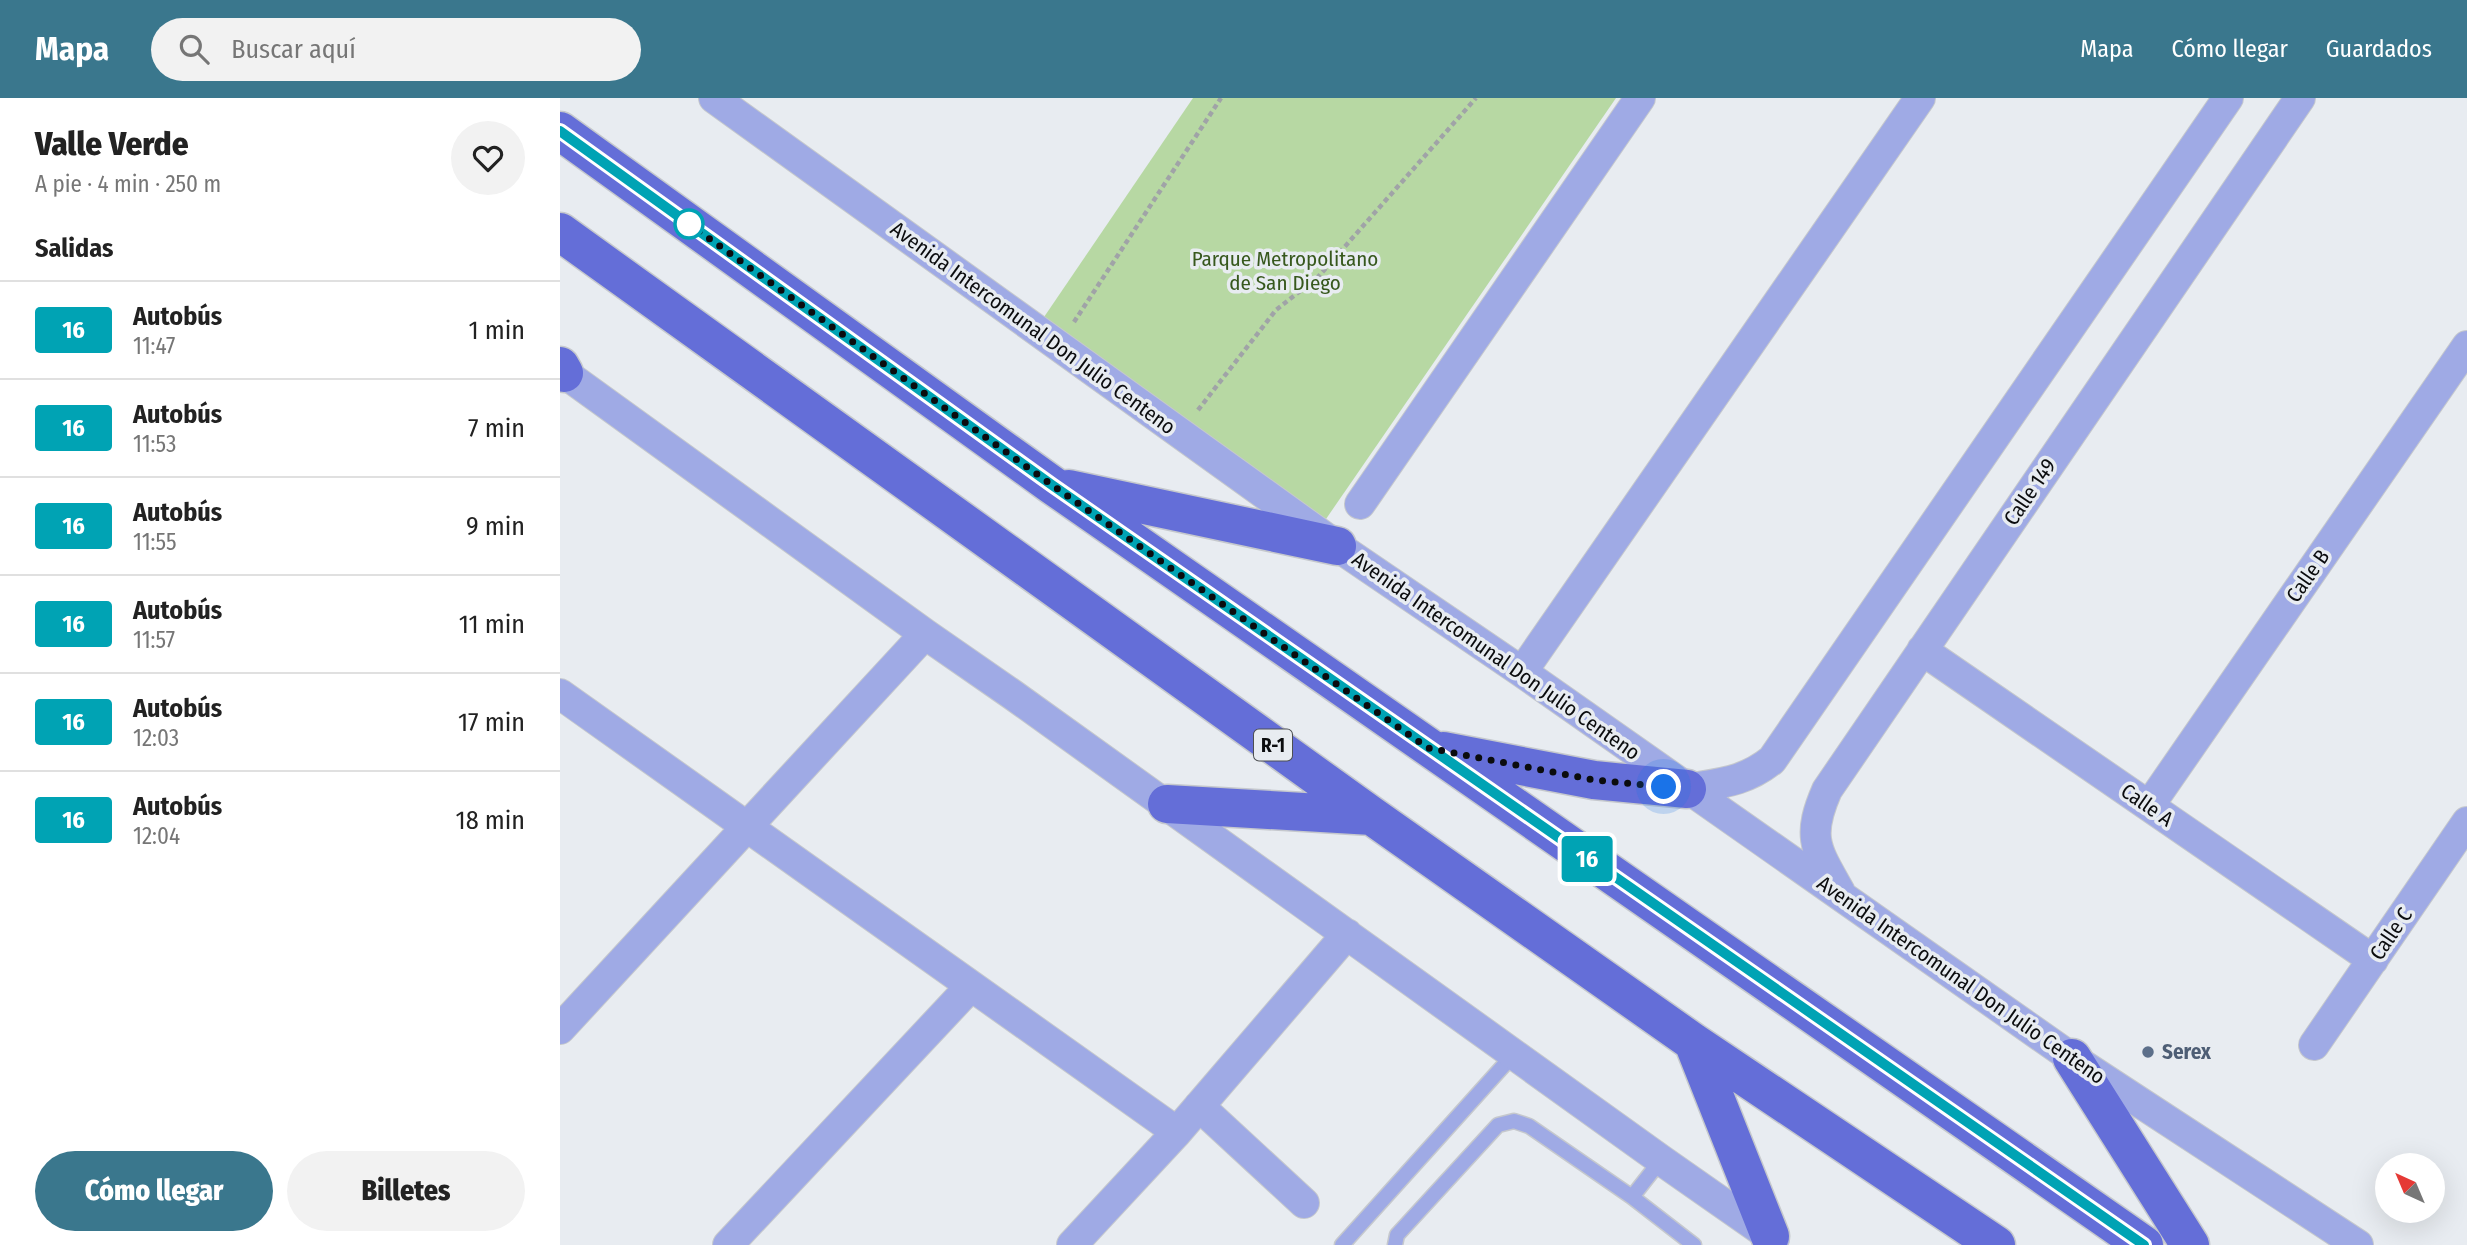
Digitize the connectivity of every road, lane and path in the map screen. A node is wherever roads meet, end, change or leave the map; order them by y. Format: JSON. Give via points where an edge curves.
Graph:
{"nodes":[{"id":1,"x":714,"y":98,"type":"edge"},
{"id":2,"x":1221,"y":98,"type":"edge"},
{"id":3,"x":1476,"y":98,"type":"edge"},
{"id":4,"x":1640,"y":98,"type":"edge"},
{"id":5,"x":1920,"y":98,"type":"edge"},
{"id":6,"x":2228,"y":98,"type":"edge"},
{"id":7,"x":2301,"y":98,"type":"edge"},
{"id":8,"x":560,"y":131,"type":"edge"},
{"id":9,"x":560,"y":232,"type":"edge"},
{"id":10,"x":1058,"y":345,"type":"junction"},
{"id":11,"x":2467,"y":346,"type":"edge"},
{"id":12,"x":561,"y":369,"type":"edge"},
{"id":13,"x":1180,"y":433,"type":"junction"},
{"id":14,"x":1052,"y":485,"type":"junction"},
{"id":15,"x":1360,"y":504,"type":"dead end"},
{"id":16,"x":1338,"y":546,"type":"junction"},
{"id":17,"x":925,"y":634,"type":"junction"},
{"id":18,"x":1922,"y":650,"type":"junction"},
{"id":19,"x":1522,"y":672,"type":"junction"},
{"id":20,"x":560,"y":694,"type":"edge"},
{"id":21,"x":1428,"y":748,"type":"junction"},
{"id":22,"x":1687,"y":789,"type":"junction"},
{"id":23,"x":1167,"y":804,"type":"junction"},
{"id":24,"x":2149,"y":806,"type":"junction"},
{"id":25,"x":1372,"y":816,"type":"junction"},
{"id":26,"x":2467,"y":822,"type":"edge"},
{"id":27,"x":747,"y":827,"type":"junction"},
{"id":28,"x":1843,"y":898,"type":"junction"},
{"id":29,"x":1347,"y":934,"type":"junction"},
{"id":30,"x":2373,"y":960,"type":"junction"},
{"id":31,"x":971,"y":986,"type":"junction"},
{"id":32,"x":564,"y":1018,"type":"edge"},
{"id":33,"x":1693,"y":1042,"type":"junction"},
{"id":34,"x":2315,"y":1045,"type":"dead end"},
{"id":35,"x":1514,"y":1054,"type":"junction"},
{"id":36,"x":2072,"y":1058,"type":"junction"},
{"id":37,"x":1199,"y":1107,"type":"junction"},
{"id":38,"x":1177,"y":1132,"type":"junction"},
{"id":39,"x":1661,"y":1160,"type":"junction"},
{"id":40,"x":1632,"y":1197,"type":"junction"},
{"id":41,"x":1304,"y":1203,"type":"dead end"},
{"id":42,"x":1777,"y":1240,"type":"edge"},
{"id":43,"x":728,"y":1245,"type":"edge"},
{"id":44,"x":1072,"y":1245,"type":"edge"},
{"id":45,"x":1342,"y":1245,"type":"edge"},
{"id":46,"x":1395,"y":1245,"type":"edge"},
{"id":47,"x":1694,"y":1245,"type":"edge"},
{"id":48,"x":1996,"y":1245,"type":"edge"},
{"id":49,"x":2144,"y":1245,"type":"edge"},
{"id":50,"x":2190,"y":1245,"type":"edge"},
{"id":51,"x":2358,"y":1245,"type":"edge"}],
"edges":[{"from":1,"to":10,"type":"street","name":"Avenida Intercomunal Don Julio Centeno"},
{"from":2,"to":10,"type":"path"},
{"from":3,"to":13,"type":"path","via":[[1318,277],[1276,310]]},
{"from":4,"to":15,"type":"street"},
{"from":5,"to":19,"type":"street"},
{"from":6,"to":22,"type":"street","via":[[1772,760],[1735,781]]},
{"from":7,"to":18,"type":"street","name":"Calle 149"},
{"from":8,"to":14,"type":"main road"},
{"from":9,"to":25,"type":"main road","number":"R-1"},
{"from":10,"to":13,"type":"street","name":"Avenida Intercomunal Don Julio Centeno"},
{"from":11,"to":24,"type":"street","name":"Calle B"},
{"from":12,"to":17,"type":"street"},
{"from":13,"to":16,"type":"street","name":"Avenida Intercomunal Don Julio Centeno"},
{"from":14,"to":16,"type":"main road"},
{"from":14,"to":21,"type":"main road"},
{"from":16,"to":19,"type":"street","name":"Avenida Intercomunal Don Julio Centeno"},
{"from":17,"to":23,"type":"street"},
{"from":17,"to":27,"type":"street"},
{"from":18,"to":24,"type":"street","name":"Calle A"},
{"from":18,"to":28,"type":"street","name":"Calle 149","via":[[1827,790],[1817,813],[1815,840]]},
{"from":19,"to":22,"type":"street","name":"Avenida Intercomunal Don Julio Centeno"},
{"from":20,"to":27,"type":"street"},
{"from":21,"to":22,"type":"main road","via":[[1594,780]]},
{"from":21,"to":49,"type":"main road"},
{"from":22,"to":28,"type":"street","name":"Avenida Intercomunal Don Julio Centeno"},
{"from":23,"to":25,"type":"main road"},
{"from":23,"to":29,"type":"street"},
{"from":24,"to":30,"type":"street","name":"Calle A"},
{"from":25,"to":33,"type":"main road","number":"R-1"},
{"from":26,"to":30,"type":"street","name":"Calle C"},
{"from":27,"to":31,"type":"street"},
{"from":27,"to":32,"type":"street"},
{"from":28,"to":36,"type":"street","name":"Avenida Intercomunal Don Julio Centeno"},
{"from":29,"to":35,"type":"street"},
{"from":29,"to":37,"type":"street"},
{"from":30,"to":34,"type":"street","name":"Calle C"},
{"from":31,"to":38,"type":"street"},
{"from":31,"to":43,"type":"street"},
{"from":33,"to":42,"type":"main road"},
{"from":33,"to":48,"type":"main road","number":"R-1"},
{"from":35,"to":39,"type":"street"},
{"from":35,"to":45,"type":"lane"},
{"from":36,"to":50,"type":"main road"},
{"from":36,"to":51,"type":"street","name":"Avenida Intercomunal Don Julio Centeno"},
{"from":37,"to":38,"type":"street"},
{"from":37,"to":41,"type":"street"},
{"from":38,"to":44,"type":"street"},
{"from":39,"to":40,"type":"lane"},
{"from":39,"to":42,"type":"street"},
{"from":40,"to":46,"type":"lane","via":[[1529,1126],[1514,1121],[1498,1125],[1397,1235]]},
{"from":40,"to":47,"type":"lane"}]}
